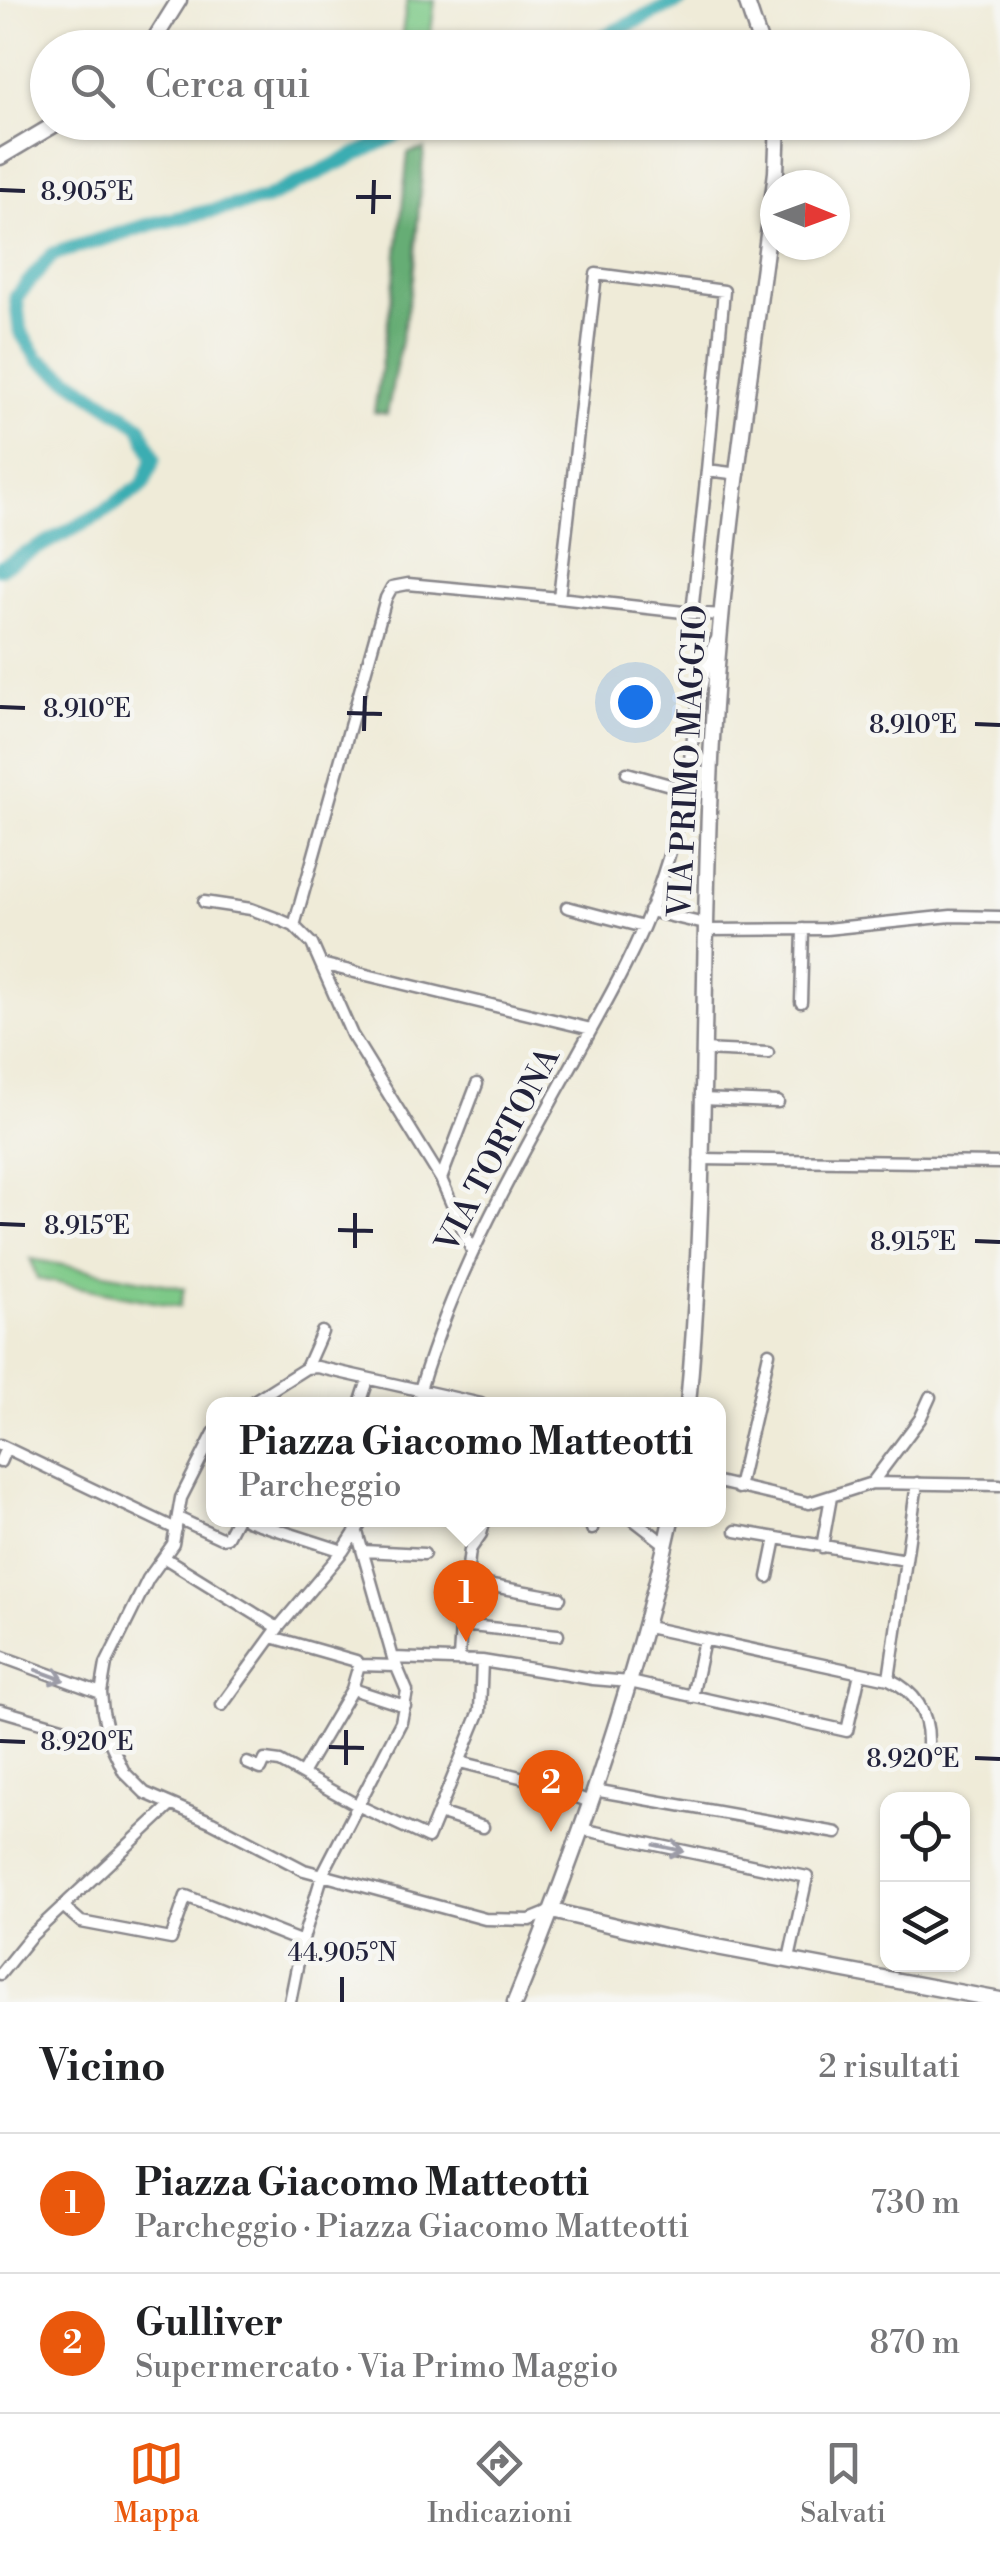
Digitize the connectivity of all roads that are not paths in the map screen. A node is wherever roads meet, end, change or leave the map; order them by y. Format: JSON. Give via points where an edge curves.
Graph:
{"nodes":[{"id":1,"x":179,"y":0,"type":"edge"},
{"id":2,"x":746,"y":0,"type":"edge"},
{"id":3,"x":160,"y":30,"type":"edge"},
{"id":4,"x":756,"y":30,"type":"edge"},
{"id":5,"x":30,"y":139,"type":"edge"},
{"id":6,"x":777,"y":140,"type":"edge"},
{"id":7,"x":0,"y":157,"type":"edge"},
{"id":8,"x":707,"y":470,"type":"junction"},
{"id":9,"x":739,"y":474,"type":"junction"},
{"id":10,"x":559,"y":598,"type":"junction"},
{"id":11,"x":692,"y":613,"type":"junction"},
{"id":12,"x":723,"y":615,"type":"junction"},
{"id":13,"x":720,"y":635,"type":"junction"},
{"id":14,"x":711,"y":759,"type":"junction"},
{"id":15,"x":627,"y":773,"type":"dead end"},
{"id":16,"x":689,"y":773,"type":"junction"},
{"id":17,"x":684,"y":789,"type":"junction"},
{"id":18,"x":204,"y":902,"type":"dead end"},
{"id":19,"x":567,"y":907,"type":"dead end"},
{"id":20,"x":649,"y":911,"type":"junction"},
{"id":21,"x":1000,"y":916,"type":"edge"},
{"id":22,"x":294,"y":926,"type":"junction"},
{"id":23,"x":642,"y":927,"type":"junction"},
{"id":24,"x":705,"y":927,"type":"junction"},
{"id":25,"x":803,"y":930,"type":"junction"},
{"id":26,"x":321,"y":964,"type":"junction"},
{"id":27,"x":800,"y":1002,"type":"dead end"},
{"id":28,"x":591,"y":1029,"type":"junction"},
{"id":29,"x":703,"y":1050,"type":"junction"},
{"id":30,"x":768,"y":1053,"type":"dead end"},
{"id":31,"x":477,"y":1084,"type":"dead end"},
{"id":32,"x":702,"y":1099,"type":"junction"},
{"id":33,"x":778,"y":1102,"type":"dead end"},
{"id":34,"x":699,"y":1159,"type":"junction"},
{"id":35,"x":1000,"y":1162,"type":"edge"},
{"id":36,"x":441,"y":1178,"type":"junction"},
{"id":37,"x":472,"y":1251,"type":"junction"},
{"id":38,"x":322,"y":1332,"type":"dead end"},
{"id":39,"x":770,"y":1354,"type":"dead end"},
{"id":40,"x":306,"y":1368,"type":"junction"},
{"id":41,"x":368,"y":1380,"type":"junction"},
{"id":42,"x":420,"y":1391,"type":"junction"},
{"id":43,"x":260,"y":1397,"type":"edge"},
{"id":44,"x":362,"y":1397,"type":"edge"},
{"id":45,"x":418,"y":1397,"type":"edge"},
{"id":46,"x":448,"y":1397,"type":"edge"},
{"id":47,"x":688,"y":1397,"type":"edge"},
{"id":48,"x":930,"y":1397,"type":"dead end"},
{"id":49,"x":3,"y":1446,"type":"edge"},
{"id":50,"x":206,"y":1447,"type":"edge"},
{"id":51,"x":0,"y":1462,"type":"edge"},
{"id":52,"x":726,"y":1484,"type":"edge"},
{"id":53,"x":872,"y":1484,"type":"junction"},
{"id":54,"x":918,"y":1484,"type":"junction"},
{"id":55,"x":1000,"y":1484,"type":"edge"},
{"id":56,"x":738,"y":1488,"type":"junction"},
{"id":57,"x":831,"y":1497,"type":"junction"},
{"id":58,"x":177,"y":1523,"type":"junction"},
{"id":59,"x":232,"y":1527,"type":"edge"},
{"id":60,"x":269,"y":1527,"type":"edge"},
{"id":61,"x":360,"y":1527,"type":"edge"},
{"id":62,"x":483,"y":1527,"type":"edge"},
{"id":63,"x":643,"y":1527,"type":"edge"},
{"id":64,"x":669,"y":1527,"type":"edge"},
{"id":65,"x":736,"y":1531,"type":"dead end"},
{"id":66,"x":357,"y":1532,"type":"junction"},
{"id":67,"x":776,"y":1538,"type":"junction"},
{"id":68,"x":665,"y":1544,"type":"junction"},
{"id":69,"x":822,"y":1546,"type":"junction"},
{"id":70,"x":343,"y":1551,"type":"junction"},
{"id":71,"x":363,"y":1551,"type":"junction"},
{"id":72,"x":424,"y":1554,"type":"dead end"},
{"id":73,"x":165,"y":1558,"type":"junction"},
{"id":74,"x":906,"y":1560,"type":"junction"},
{"id":75,"x":768,"y":1577,"type":"dead end"},
{"id":76,"x":464,"y":1581,"type":"junction"},
{"id":77,"x":560,"y":1598,"type":"dead end"},
{"id":78,"x":465,"y":1625,"type":"junction"},
{"id":79,"x":647,"y":1628,"type":"junction"},
{"id":80,"x":275,"y":1633,"type":"junction"},
{"id":81,"x":558,"y":1636,"type":"dead end"},
{"id":82,"x":704,"y":1640,"type":"junction"},
{"id":83,"x":0,"y":1656,"type":"edge"},
{"id":84,"x":459,"y":1659,"type":"junction"},
{"id":85,"x":482,"y":1660,"type":"junction"},
{"id":86,"x":395,"y":1662,"type":"junction"},
{"id":87,"x":359,"y":1666,"type":"junction"},
{"id":88,"x":860,"y":1673,"type":"junction"},
{"id":89,"x":889,"y":1679,"type":"junction"},
{"id":90,"x":630,"y":1682,"type":"junction"},
{"id":91,"x":352,"y":1690,"type":"junction"},
{"id":92,"x":101,"y":1693,"type":"junction"},
{"id":93,"x":692,"y":1697,"type":"junction"},
{"id":94,"x":222,"y":1706,"type":"dead end"},
{"id":95,"x":404,"y":1706,"type":"junction"},
{"id":96,"x":0,"y":1710,"type":"edge"},
{"id":97,"x":110,"y":1742,"type":"junction"},
{"id":98,"x":928,"y":1744,"type":"dead end"},
{"id":99,"x":460,"y":1762,"type":"junction"},
{"id":100,"x":247,"y":1763,"type":"dead end"},
{"id":101,"x":303,"y":1772,"type":"junction"},
{"id":102,"x":592,"y":1796,"type":"junction"},
{"id":103,"x":358,"y":1804,"type":"junction"},
{"id":104,"x":171,"y":1805,"type":"junction"},
{"id":105,"x":439,"y":1813,"type":"junction"},
{"id":106,"x":483,"y":1827,"type":"dead end"},
{"id":107,"x":581,"y":1829,"type":"junction"},
{"id":108,"x":837,"y":1833,"type":"dead end"},
{"id":109,"x":323,"y":1873,"type":"junction"},
{"id":110,"x":63,"y":1906,"type":"junction"},
{"id":111,"x":552,"y":1911,"type":"junction"},
{"id":112,"x":302,"y":1942,"type":"junction"},
{"id":113,"x":789,"y":1960,"type":"junction"},
{"id":114,"x":0,"y":1974,"type":"edge"},
{"id":115,"x":1000,"y":2000,"type":"edge"},
{"id":116,"x":288,"y":2001,"type":"edge"},
{"id":117,"x":515,"y":2002,"type":"edge"}],
"edges":[{"from":1,"to":3,"type":"main road"},
{"from":2,"to":4,"type":"main road"},
{"from":5,"to":7,"type":"main road"},
{"from":6,"to":9,"type":"main road","name":"VIA PRIMO MAGGIO"},
{"from":8,"to":9,"type":"street"},
{"from":8,"to":10,"type":"street","via":[[724,291],[596,274]]},
{"from":8,"to":11,"type":"street"},
{"from":9,"to":12,"type":"main road","name":"VIA PRIMO MAGGIO"},
{"from":10,"to":11,"type":"street"},
{"from":10,"to":22,"type":"street","via":[[392,587]]},
{"from":11,"to":12,"type":"street"},
{"from":12,"to":13,"type":"main road","name":"VIA PRIMO MAGGIO"},
{"from":13,"to":14,"type":"main road","name":"VIA PRIMO MAGGIO"},
{"from":13,"to":16,"type":"street","name":"VIA TORTONA","via":[[707,666]]},
{"from":14,"to":16,"type":"street"},
{"from":14,"to":24,"type":"main road","name":"VIA PRIMO MAGGIO"},
{"from":15,"to":17,"type":"street"},
{"from":16,"to":17,"type":"street","name":"VIA TORTONA"},
{"from":17,"to":20,"type":"street","name":"VIA TORTONA"},
{"from":18,"to":22,"type":"street","via":[[251,909]]},
{"from":19,"to":23,"type":"street"},
{"from":20,"to":23,"type":"street","name":"VIA TORTONA"},
{"from":20,"to":24,"type":"street"},
{"from":21,"to":25,"type":"street"},
{"from":22,"to":26,"type":"street"},
{"from":23,"to":28,"type":"street","name":"VIA TORTONA"},
{"from":24,"to":25,"type":"street"},
{"from":24,"to":29,"type":"main road","name":"VIA PRIMO MAGGIO"},
{"from":25,"to":27,"type":"street"},
{"from":26,"to":28,"type":"street"},
{"from":26,"to":36,"type":"street","via":[[352,1035]]},
{"from":28,"to":37,"type":"street","name":"VIA TORTONA"},
{"from":29,"to":30,"type":"street"},
{"from":29,"to":32,"type":"main road","name":"VIA PRIMO MAGGIO"},
{"from":31,"to":36,"type":"street"},
{"from":32,"to":33,"type":"street"},
{"from":32,"to":34,"type":"main road","name":"VIA PRIMO MAGGIO"},
{"from":34,"to":35,"type":"street"},
{"from":34,"to":47,"type":"main road","name":"VIA PRIMO MAGGIO"},
{"from":36,"to":37,"type":"street"},
{"from":37,"to":42,"type":"street","name":"VIA TORTONA"},
{"from":38,"to":40,"type":"street"},
{"from":39,"to":56,"type":"street"},
{"from":40,"to":41,"type":"street"},
{"from":40,"to":43,"type":"street"},
{"from":41,"to":42,"type":"street"},
{"from":41,"to":44,"type":"street"},
{"from":42,"to":45,"type":"street","name":"VIA TORTONA"},
{"from":42,"to":46,"type":"street"},
{"from":48,"to":53,"type":"street"},
{"from":49,"to":51,"type":"street"},
{"from":49,"to":58,"type":"street"},
{"from":50,"to":58,"type":"street","via":[[188,1477]]},
{"from":52,"to":56,"type":"street"},
{"from":53,"to":54,"type":"street"},
{"from":53,"to":57,"type":"street"},
{"from":54,"to":55,"type":"street"},
{"from":54,"to":74,"type":"street"},
{"from":56,"to":57,"type":"street","via":[[809,1502]]},
{"from":57,"to":69,"type":"street"},
{"from":58,"to":59,"type":"street","via":[[221,1538]]},
{"from":58,"to":73,"type":"street"},
{"from":60,"to":70,"type":"street"},
{"from":61,"to":66,"type":"street"},
{"from":62,"to":76,"type":"street"},
{"from":63,"to":68,"type":"street"},
{"from":64,"to":68,"type":"main road"},
{"from":65,"to":67,"type":"street"},
{"from":66,"to":70,"type":"street"},
{"from":66,"to":71,"type":"street"},
{"from":67,"to":69,"type":"street"},
{"from":67,"to":75,"type":"street"},
{"from":68,"to":79,"type":"main road"},
{"from":69,"to":74,"type":"street"},
{"from":70,"to":80,"type":"street"},
{"from":71,"to":72,"type":"street"},
{"from":71,"to":86,"type":"street"},
{"from":73,"to":80,"type":"street"},
{"from":73,"to":92,"type":"street","via":[[106,1664]]},
{"from":74,"to":89,"type":"street"},
{"from":76,"to":77,"type":"street"},
{"from":76,"to":78,"type":"street"},
{"from":78,"to":81,"type":"street"},
{"from":78,"to":84,"type":"street"},
{"from":79,"to":82,"type":"street"},
{"from":79,"to":90,"type":"main road"},
{"from":80,"to":87,"type":"street"},
{"from":80,"to":94,"type":"street"},
{"from":82,"to":88,"type":"street"},
{"from":82,"to":93,"type":"street"},
{"from":83,"to":92,"type":"street","one_way":true},
{"from":84,"to":85,"type":"street"},
{"from":84,"to":86,"type":"street"},
{"from":85,"to":90,"type":"street"},
{"from":85,"to":99,"type":"street","via":[[480,1711]]},
{"from":86,"to":87,"type":"street"},
{"from":86,"to":95,"type":"street","via":[[407,1691]]},
{"from":87,"to":91,"type":"street"},
{"from":88,"to":89,"type":"street"},
{"from":88,"to":93,"type":"street","via":[[846,1731]]},
{"from":89,"to":98,"type":"street","via":[[904,1686],[922,1710]]},
{"from":90,"to":93,"type":"street"},
{"from":90,"to":102,"type":"main road"},
{"from":91,"to":95,"type":"street"},
{"from":91,"to":101,"type":"street"},
{"from":92,"to":97,"type":"street"},
{"from":95,"to":103,"type":"street"},
{"from":96,"to":97,"type":"street"},
{"from":97,"to":104,"type":"street","via":[[144,1793]]},
{"from":99,"to":102,"type":"street"},
{"from":99,"to":105,"type":"street"},
{"from":100,"to":101,"type":"street","via":[[260,1769],[274,1760]]},
{"from":101,"to":103,"type":"street"},
{"from":102,"to":107,"type":"main road"},
{"from":102,"to":108,"type":"street"},
{"from":103,"to":105,"type":"street","via":[[428,1838]]},
{"from":103,"to":109,"type":"street"},
{"from":104,"to":109,"type":"street","via":[[304,1870]]},
{"from":104,"to":110,"type":"street"},
{"from":105,"to":106,"type":"street"},
{"from":107,"to":111,"type":"main road"},
{"from":107,"to":113,"type":"street","one_way":true,"via":[[807,1877]]},
{"from":109,"to":111,"type":"street","via":[[486,1919],[530,1920]]},
{"from":109,"to":112,"type":"street"},
{"from":110,"to":112,"type":"street","via":[[81,1922],[171,1939],[186,1896]]},
{"from":110,"to":114,"type":"street"},
{"from":111,"to":113,"type":"main road"},
{"from":111,"to":117,"type":"main road"},
{"from":112,"to":116,"type":"street"},
{"from":113,"to":115,"type":"main road"}]}
